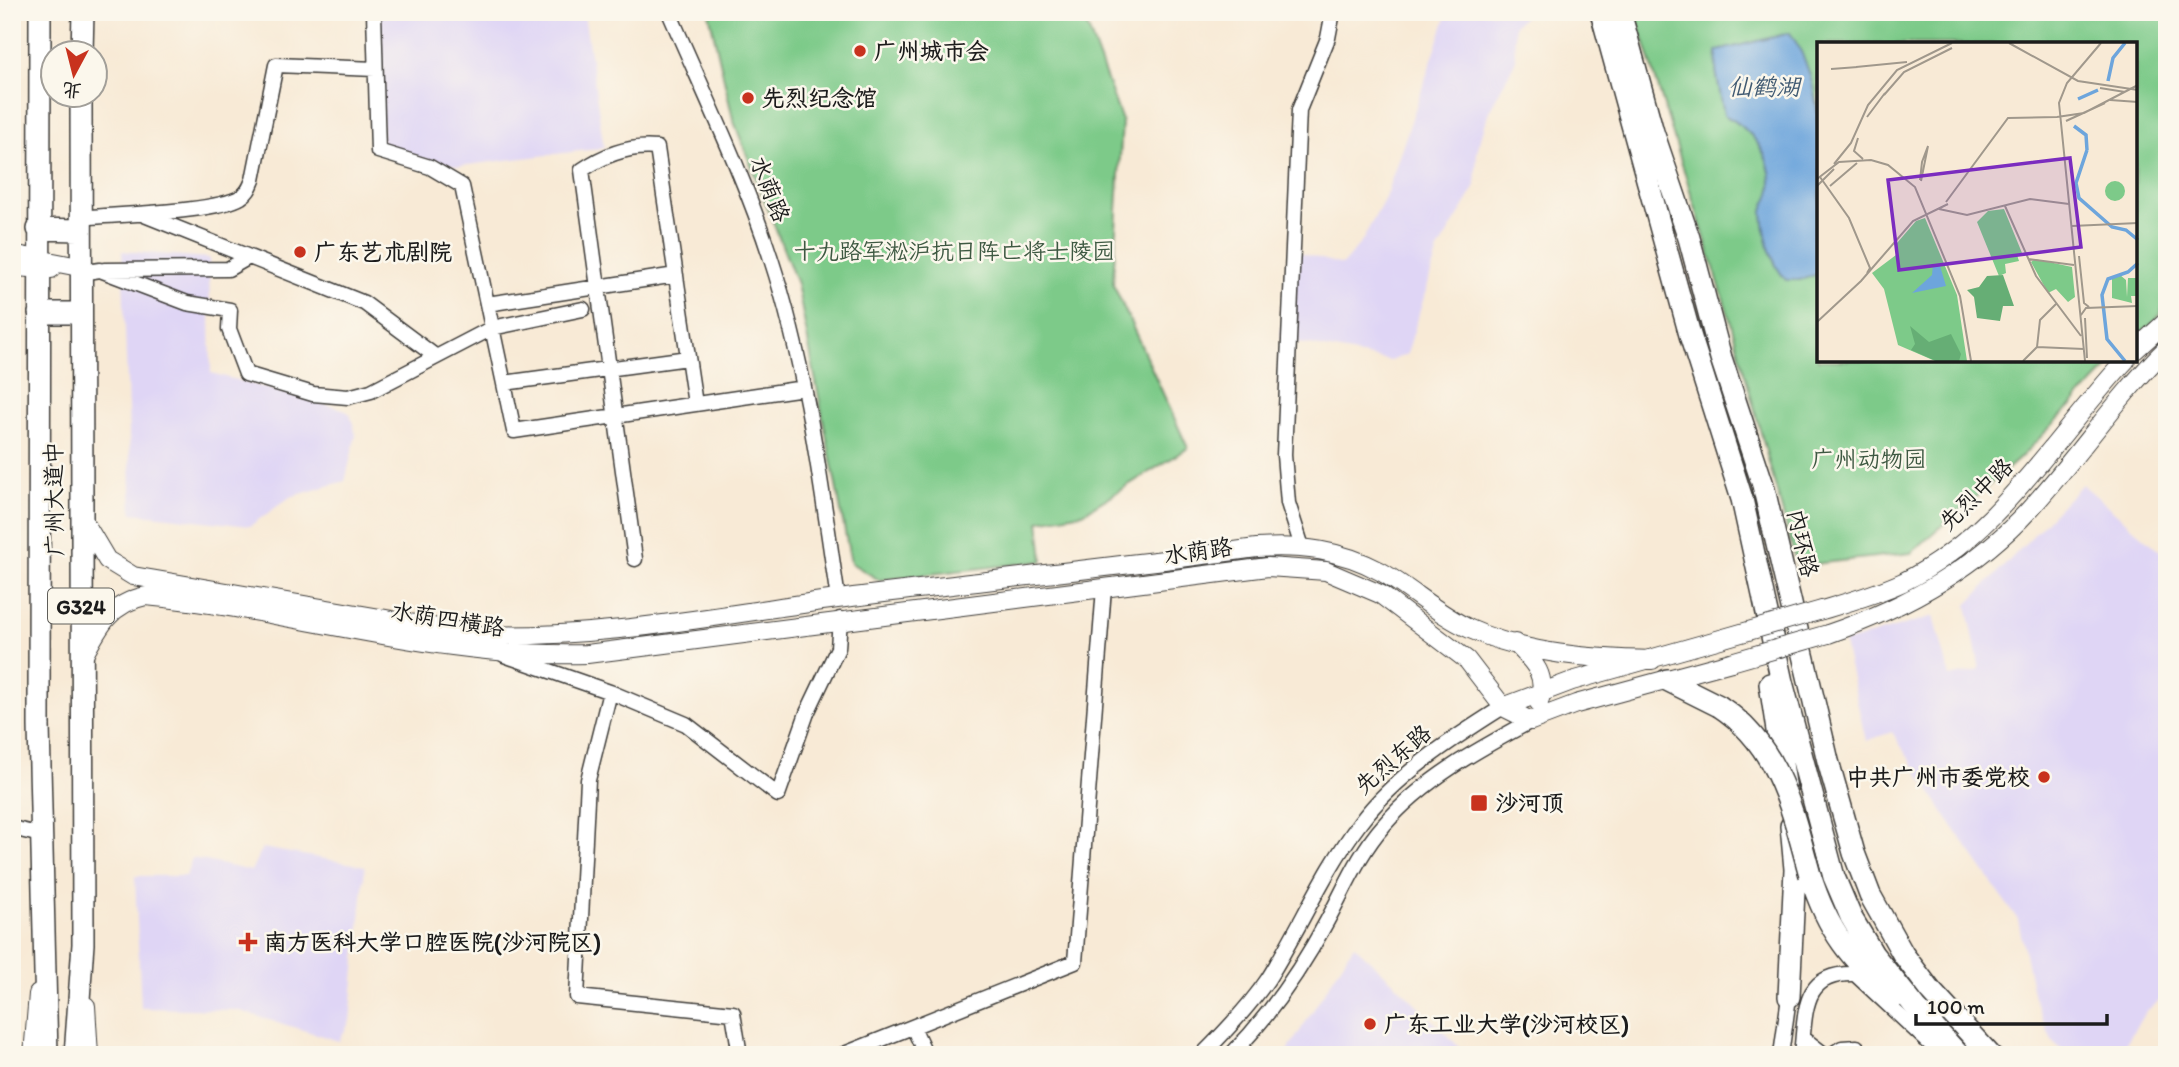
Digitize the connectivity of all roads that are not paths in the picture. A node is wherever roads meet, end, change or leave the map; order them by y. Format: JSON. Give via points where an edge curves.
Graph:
{"nodes":[{"id":1,"x":40,"y":12,"type":"edge"},
{"id":2,"x":83,"y":12,"type":"edge"},
{"id":3,"x":374,"y":12,"type":"edge"},
{"id":4,"x":669,"y":12,"type":"edge"},
{"id":5,"x":1333,"y":12,"type":"edge"},
{"id":6,"x":1601,"y":12,"type":"edge"},
{"id":7,"x":1620,"y":12,"type":"edge"},
{"id":8,"x":82,"y":38,"type":"edge"},
{"id":9,"x":375,"y":69,"type":"junction"},
{"id":10,"x":80,"y":108,"type":"edge"},
{"id":11,"x":136,"y":212,"type":"junction"},
{"id":12,"x":79,"y":224,"type":"junction"},
{"id":13,"x":38,"y":229,"type":"junction"},
{"id":14,"x":12,"y":254,"type":"edge"},
{"id":15,"x":249,"y":257,"type":"junction"},
{"id":16,"x":38,"y":263,"type":"junction"},
{"id":17,"x":12,"y":267,"type":"edge"},
{"id":18,"x":79,"y":270,"type":"junction"},
{"id":19,"x":100,"y":270,"type":"junction"},
{"id":20,"x":676,"y":275,"type":"junction"},
{"id":21,"x":597,"y":287,"type":"junction"},
{"id":22,"x":487,"y":304,"type":"junction"},
{"id":23,"x":583,"y":309,"type":"dead end"},
{"id":24,"x":39,"y":313,"type":"junction"},
{"id":25,"x":80,"y":313,"type":"junction"},
{"id":26,"x":2167,"y":321,"type":"edge"},
{"id":27,"x":492,"y":328,"type":"junction"},
{"id":28,"x":2137,"y":348,"type":"edge"},
{"id":29,"x":2167,"y":348,"type":"edge"},
{"id":30,"x":435,"y":356,"type":"junction"},
{"id":31,"x":688,"y":358,"type":"junction"},
{"id":32,"x":2167,"y":358,"type":"edge"},
{"id":33,"x":2124,"y":362,"type":"edge"},
{"id":34,"x":608,"y":369,"type":"junction"},
{"id":35,"x":504,"y":383,"type":"junction"},
{"id":36,"x":804,"y":388,"type":"junction"},
{"id":37,"x":2129,"y":388,"type":"junction"},
{"id":38,"x":695,"y":404,"type":"junction"},
{"id":39,"x":618,"y":416,"type":"junction"},
{"id":40,"x":1724,"y":445,"type":"junction"},
{"id":41,"x":81,"y":516,"type":"junction"},
{"id":42,"x":1986,"y":523,"type":"junction"},
{"id":43,"x":2000,"y":537,"type":"junction"},
{"id":44,"x":1302,"y":547,"type":"junction"},
{"id":45,"x":635,"y":559,"type":"dead end"},
{"id":46,"x":1104,"y":588,"type":"junction"},
{"id":47,"x":838,"y":599,"type":"junction"},
{"id":48,"x":840,"y":619,"type":"junction"},
{"id":49,"x":1724,"y":638,"type":"joint"},
{"id":50,"x":1515,"y":643,"type":"junction"},
{"id":51,"x":502,"y":654,"type":"junction"},
{"id":52,"x":81,"y":660,"type":"junction"},
{"id":53,"x":1652,"y":660,"type":"junction"},
{"id":54,"x":1667,"y":680,"type":"junction"},
{"id":55,"x":610,"y":692,"type":"junction"},
{"id":56,"x":1543,"y":692,"type":"junction"},
{"id":57,"x":1503,"y":707,"type":"junction"},
{"id":58,"x":1531,"y":721,"type":"junction"},
{"id":59,"x":12,"y":828,"type":"edge"},
{"id":60,"x":41,"y":835,"type":"junction"},
{"id":61,"x":83,"y":944,"type":"junction"},
{"id":62,"x":42,"y":945,"type":"junction"},
{"id":63,"x":1788,"y":997,"type":"joint"},
{"id":64,"x":913,"y":1027,"type":"junction"},
{"id":65,"x":1803,"y":1038,"type":"junction"},
{"id":66,"x":33,"y":1055,"type":"edge"},
{"id":67,"x":47,"y":1055,"type":"edge"},
{"id":68,"x":75,"y":1055,"type":"edge"},
{"id":69,"x":89,"y":1055,"type":"edge"},
{"id":70,"x":740,"y":1055,"type":"edge"},
{"id":71,"x":842,"y":1055,"type":"edge"},
{"id":72,"x":926,"y":1055,"type":"edge"},
{"id":73,"x":1202,"y":1055,"type":"edge"},
{"id":74,"x":1231,"y":1055,"type":"edge"},
{"id":75,"x":1781,"y":1055,"type":"edge"},
{"id":76,"x":1801,"y":1055,"type":"edge"},
{"id":77,"x":1825,"y":1055,"type":"edge"},
{"id":78,"x":1831,"y":1055,"type":"edge"},
{"id":79,"x":1864,"y":1055,"type":"edge"},
{"id":80,"x":1942,"y":1055,"type":"edge"},
{"id":81,"x":1958,"y":1055,"type":"edge"},
{"id":82,"x":1990,"y":1055,"type":"edge"}],
"edges":[{"from":1,"to":13,"type":"highway","name":"广州大道中","number":"G324"},
{"from":2,"to":8,"type":"highway"},
{"from":3,"to":9,"type":"street"},
{"from":4,"to":36,"type":"street","name":"水荫路","via":[[767,247]]},
{"from":5,"to":44,"type":"street","via":[[1328,38],[1298,110],[1284,455],[1288,503]]},
{"from":6,"to":40,"type":"highway"},
{"from":7,"to":82,"type":"highway","name":"内环路","via":[[1763,485],[1854,853],[1870,895],[1903,954]]},
{"from":9,"to":11,"type":"street","via":[[276,65],[255,172],[244,195],[184,209]]},
{"from":9,"to":22,"type":"street","via":[[378,150],[430,167],[462,186]]},
{"from":10,"to":12,"type":"highway","name":"广州大道中","number":"G324"},
{"from":11,"to":12,"type":"street"},
{"from":11,"to":15,"type":"street"},
{"from":12,"to":13,"type":"highway"},
{"from":12,"to":18,"type":"highway","name":"广州大道中","number":"G324"},
{"from":13,"to":16,"type":"highway","name":"广州大道中","number":"G324"},
{"from":14,"to":16,"type":"main road"},
{"from":15,"to":19,"type":"street","via":[[228,269],[196,272],[160,267]]},
{"from":15,"to":30,"type":"street","via":[[364,303]]},
{"from":16,"to":17,"type":"main road"},
{"from":16,"to":18,"type":"main road"},
{"from":16,"to":24,"type":"highway","name":"广州大道中","number":"G324"},
{"from":18,"to":19,"type":"street"},
{"from":18,"to":25,"type":"highway","name":"广州大道中","number":"G324"},
{"from":19,"to":30,"type":"street","via":[[187,303],[230,310],[229,329],[246,374],[282,387],[348,397],[371,391]]},
{"from":20,"to":21,"type":"street"},
{"from":20,"to":21,"type":"street","via":[[657,148],[642,147],[602,156],[582,170]]},
{"from":20,"to":31,"type":"street"},
{"from":21,"to":22,"type":"street"},
{"from":21,"to":34,"type":"street"},
{"from":22,"to":27,"type":"street"},
{"from":23,"to":27,"type":"street"},
{"from":24,"to":25,"type":"highway"},
{"from":24,"to":60,"type":"highway","name":"广州大道中","number":"G324"},
{"from":25,"to":41,"type":"highway","name":"广州大道中","number":"G324"},
{"from":26,"to":28,"type":"main road"},
{"from":27,"to":30,"type":"street"},
{"from":27,"to":35,"type":"street"},
{"from":29,"to":37,"type":"main road"},
{"from":31,"to":34,"type":"street"},
{"from":31,"to":38,"type":"street"},
{"from":32,"to":37,"type":"street"},
{"from":33,"to":42,"type":"main road","name":"先烈中路","via":[[2023,487]]},
{"from":34,"to":35,"type":"street"},
{"from":34,"to":39,"type":"street"},
{"from":35,"to":39,"type":"street","via":[[514,431]]},
{"from":36,"to":38,"type":"street"},
{"from":36,"to":47,"type":"street","name":"水荫路"},
{"from":37,"to":43,"type":"main road","name":"先烈东路","via":[[2046,491]]},
{"from":38,"to":39,"type":"street"},
{"from":39,"to":45,"type":"street"},
{"from":40,"to":63,"type":"highway","via":[[1753,577],[1792,837],[1795,869]]},
{"from":40,"to":81,"type":"highway","via":[[1750,528],[1827,856],[1851,917],[1873,954]]},
{"from":41,"to":47,"type":"main road","name":"水荫四横路","via":[[107,560],[133,576],[480,635],[589,635]]},
{"from":41,"to":52,"type":"highway","name":"广州大道中","number":"G324"},
{"from":42,"to":43,"type":"main road"},
{"from":42,"to":49,"type":"main road","name":"先烈中路","bridge":true,"via":[[1943,558],[1904,581]]},
{"from":43,"to":54,"type":"main road","name":"先烈东路","bridge":true,"via":[[1955,574],[1878,617]]},
{"from":44,"to":47,"type":"main road","name":"水荫路","via":[[1257,548]]},
{"from":44,"to":50,"type":"main road","name":"水荫路","via":[[1364,564],[1457,622]]},
{"from":46,"to":48,"type":"main road","name":"水荫路"},
{"from":46,"to":57,"type":"main road","name":"水荫路","via":[[1268,566],[1326,571],[1380,594],[1461,656]]},
{"from":46,"to":64,"type":"street","via":[[1076,962]]},
{"from":47,"to":48,"type":"main road","name":"水荫路"},
{"from":48,"to":51,"type":"main road","name":"水荫四横路","via":[[587,654]]},
{"from":48,"to":55,"type":"street","via":[[838,648],[807,713],[778,795],[686,724]]},
{"from":49,"to":53,"type":"main road","name":"先烈东路"},
{"from":50,"to":53,"type":"main road","name":"水荫路","via":[[1591,658]]},
{"from":50,"to":56,"type":"main road","via":[[1538,667]]},
{"from":51,"to":52,"type":"main road","name":"水荫四横路","via":[[146,596],[123,603],[104,618]]},
{"from":51,"to":55,"type":"street"},
{"from":52,"to":61,"type":"highway","name":"广州大道中","number":"G324"},
{"from":53,"to":56,"type":"main road","name":"先烈东路"},
{"from":54,"to":58,"type":"main road","name":"先烈东路"},
{"from":54,"to":81,"type":"highway","bridge":true,"via":[[1718,706],[1751,733],[1780,775],[1817,897],[1841,944],[1858,965]]},
{"from":55,"to":70,"type":"street","via":[[588,780],[577,997],[733,1013]]},
{"from":56,"to":57,"type":"main road","name":"先烈东路"},
{"from":56,"to":58,"type":"main road"},
{"from":57,"to":58,"type":"main road","name":"水荫路"},
{"from":57,"to":73,"type":"street","name":"先烈东路","via":[[1456,737],[1383,796],[1361,821],[1267,980]]},
{"from":58,"to":74,"type":"street","name":"先烈东路","via":[[1475,751],[1385,823],[1287,988]]},
{"from":59,"to":60,"type":"street"},
{"from":60,"to":62,"type":"highway","name":"广州大道中","number":"G324"},
{"from":61,"to":68,"type":"highway","name":"广州大道中"},
{"from":61,"to":69,"type":"main road","name":"广州大道中","number":"G324"},
{"from":62,"to":66,"type":"main road","name":"广州大道中","number":"G324"},
{"from":62,"to":67,"type":"highway","name":"广州大道中"},
{"from":63,"to":75,"type":"street"},
{"from":64,"to":71,"type":"street"},
{"from":64,"to":72,"type":"street"},
{"from":65,"to":76,"type":"street"},
{"from":65,"to":77,"type":"street"},
{"from":65,"to":80,"type":"street","via":[[1810,997],[1818,981],[1836,973],[1856,974]]},
{"from":78,"to":79,"type":"street","via":[[1857,1047]]}]}
